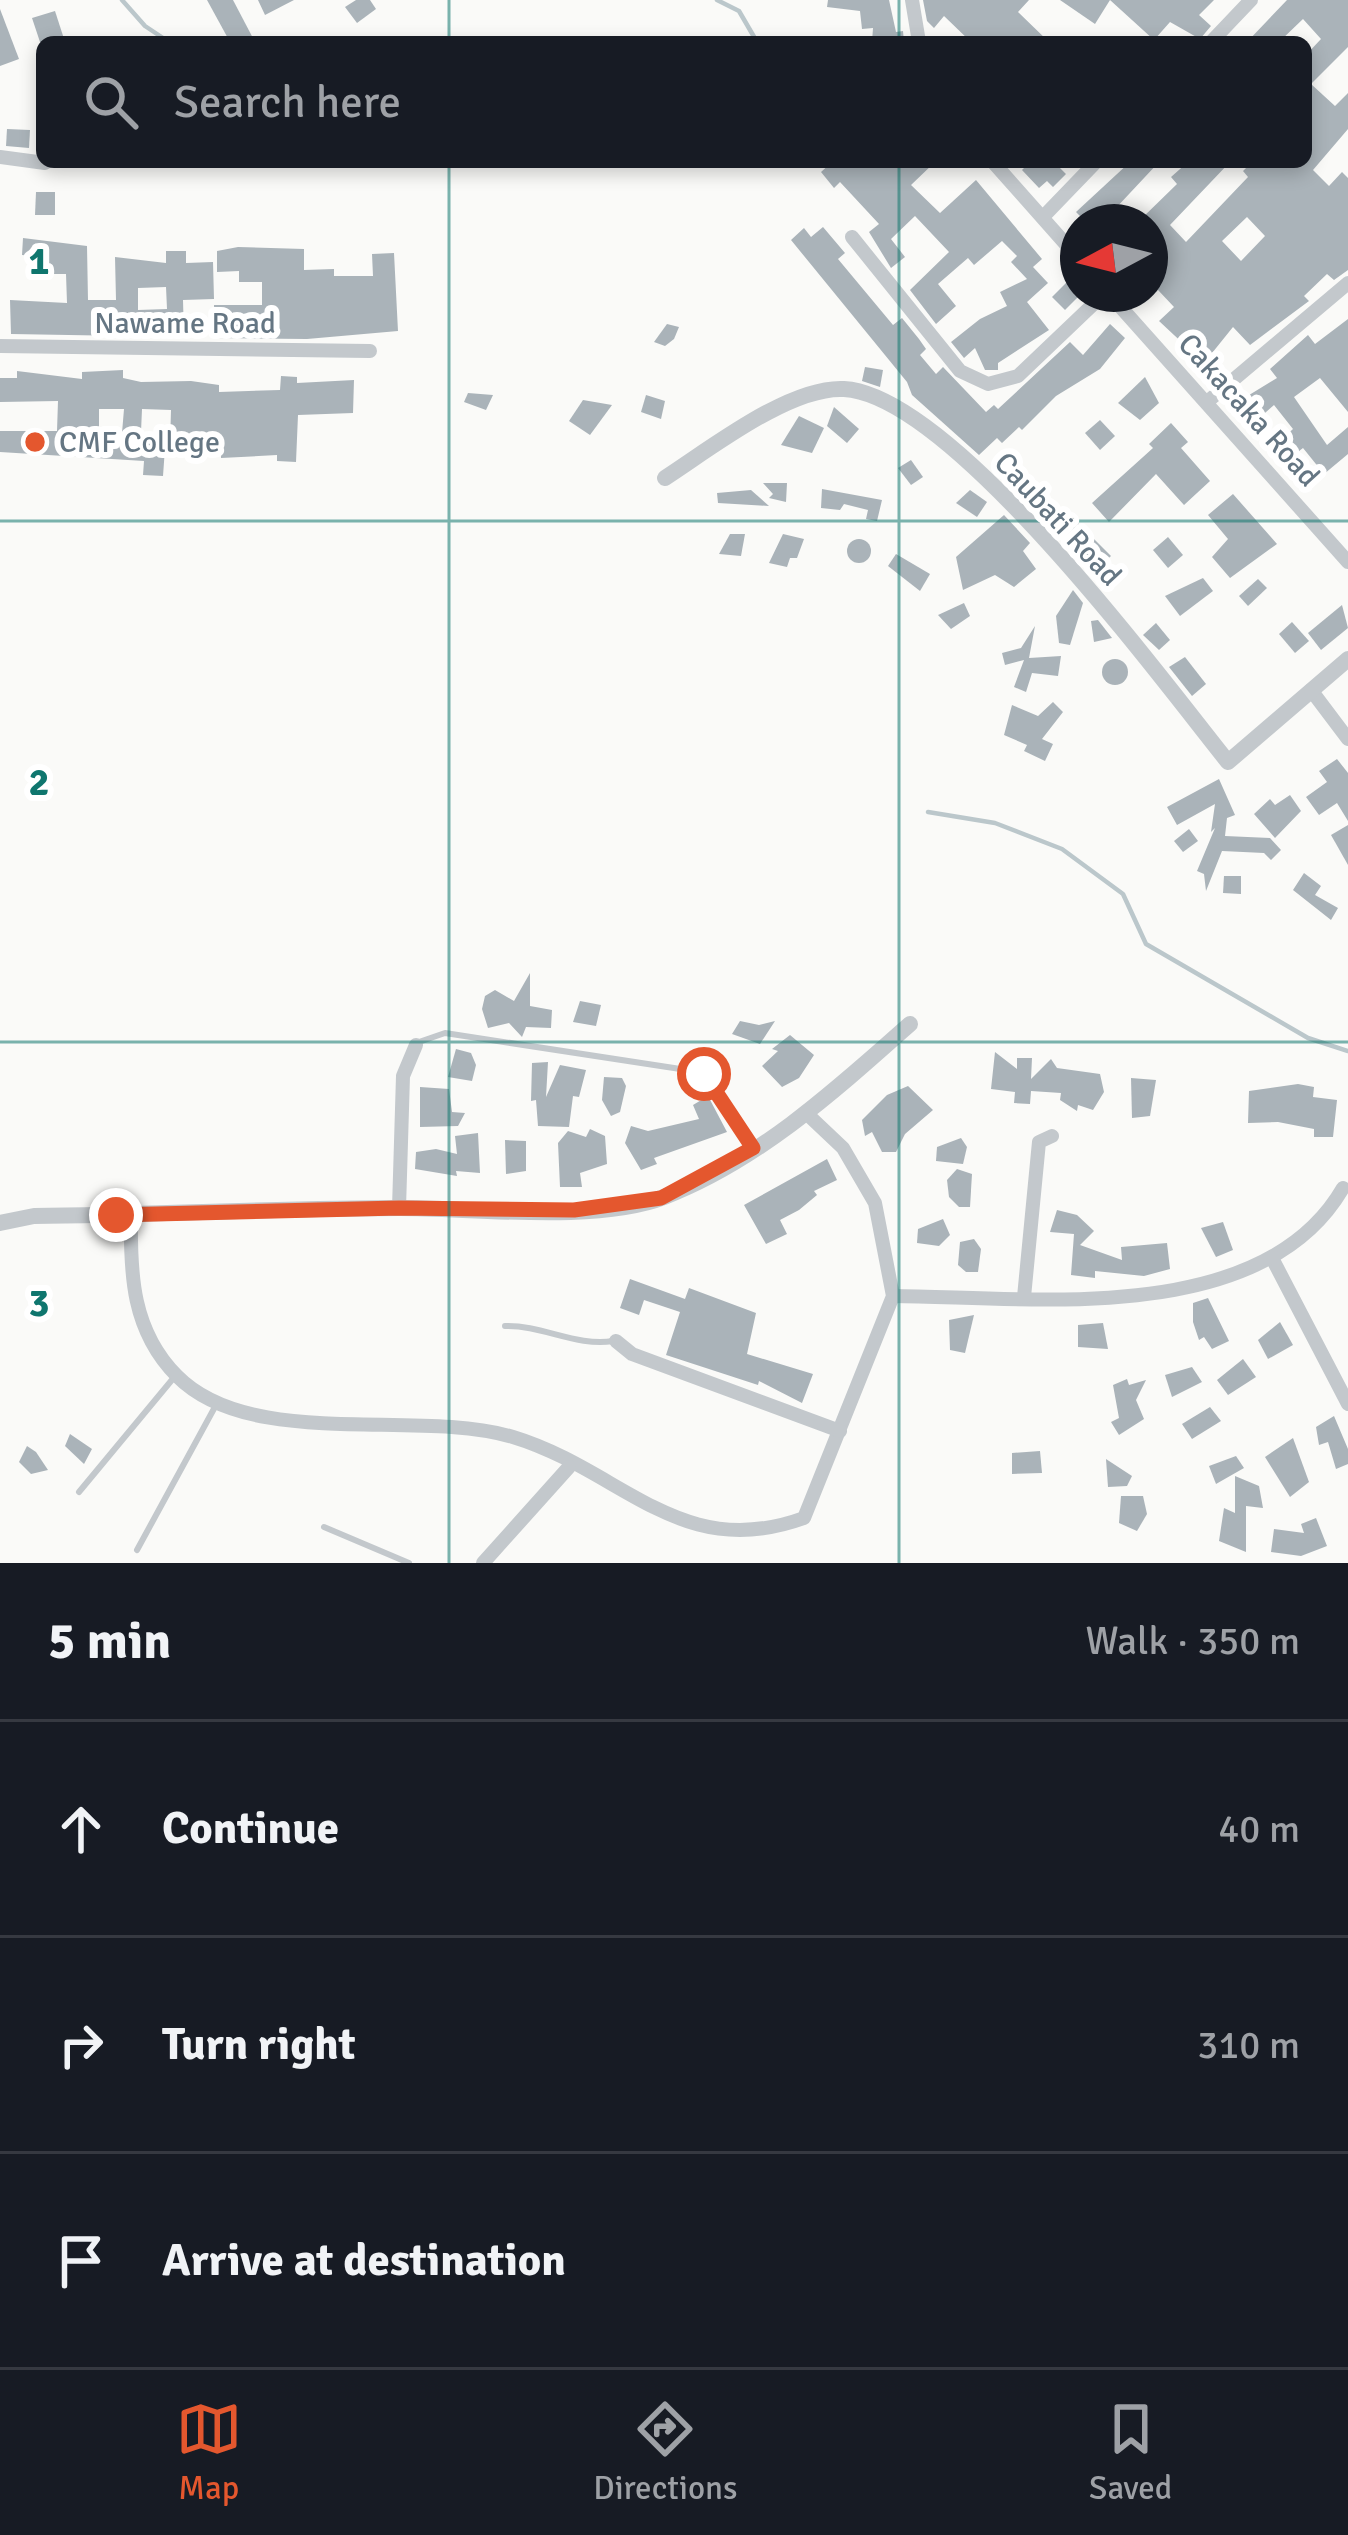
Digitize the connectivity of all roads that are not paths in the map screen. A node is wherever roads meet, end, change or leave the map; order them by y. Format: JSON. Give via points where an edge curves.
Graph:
{"nodes":[{"id":1,"x":912,"y":0,"type":"edge"},
{"id":2,"x":1251,"y":0,"type":"edge"},
{"id":3,"x":918,"y":36,"type":"edge"},
{"id":4,"x":1217,"y":36,"type":"edge"},
{"id":5,"x":0,"y":157,"type":"edge"},
{"id":6,"x":36,"y":163,"type":"edge"},
{"id":7,"x":998,"y":168,"type":"edge"},
{"id":8,"x":1090,"y":168,"type":"edge"},
{"id":9,"x":1043,"y":217,"type":"junction"},
{"id":10,"x":852,"y":237,"type":"dead end"},
{"id":11,"x":1060,"y":237,"type":"edge"},
{"id":12,"x":1348,"y":284,"type":"edge"},
{"id":13,"x":1087,"y":312,"type":"edge"},
{"id":14,"x":1124,"y":312,"type":"edge"},
{"id":15,"x":0,"y":346,"type":"edge"},
{"id":16,"x":370,"y":351,"type":"dead end"},
{"id":17,"x":1207,"y":402,"type":"junction"},
{"id":18,"x":665,"y":478,"type":"dead end"},
{"id":19,"x":1348,"y":562,"type":"edge"},
{"id":20,"x":1348,"y":658,"type":"edge"},
{"id":21,"x":1311,"y":690,"type":"junction"},
{"id":22,"x":1348,"y":739,"type":"edge"},
{"id":23,"x":910,"y":1024,"type":"dead end"},
{"id":24,"x":416,"y":1045,"type":"joint"},
{"id":25,"x":806,"y":1113,"type":"junction"},
{"id":26,"x":1052,"y":1136,"type":"dead end"},
{"id":27,"x":753,"y":1148,"type":"junction"},
{"id":28,"x":1343,"y":1188,"type":"dead end"},
{"id":29,"x":399,"y":1208,"type":"junction"},
{"id":30,"x":131,"y":1215,"type":"junction"},
{"id":31,"x":0,"y":1223,"type":"edge"},
{"id":32,"x":1272,"y":1258,"type":"junction"},
{"id":33,"x":893,"y":1296,"type":"junction"},
{"id":34,"x":1024,"y":1298,"type":"junction"},
{"id":35,"x":506,"y":1326,"type":"dead end"},
{"id":36,"x":616,"y":1341,"type":"joint"},
{"id":37,"x":176,"y":1375,"type":"junction"},
{"id":38,"x":1342,"y":1380,"type":"edge"},
{"id":39,"x":218,"y":1402,"type":"junction"},
{"id":40,"x":1348,"y":1404,"type":"edge"},
{"id":41,"x":840,"y":1431,"type":"junction"},
{"id":42,"x":569,"y":1467,"type":"junction"},
{"id":43,"x":79,"y":1492,"type":"dead end"},
{"id":44,"x":638,"y":1520,"type":"dead end"},
{"id":45,"x":324,"y":1527,"type":"dead end"},
{"id":46,"x":753,"y":1549,"type":"dead end"},
{"id":47,"x":137,"y":1550,"type":"dead end"},
{"id":48,"x":488,"y":1560,"type":"edge"},
{"id":49,"x":409,"y":1563,"type":"edge"}],
"edges":[{"from":1,"to":3,"type":"street"},
{"from":2,"to":4,"type":"street"},
{"from":5,"to":6,"type":"street"},
{"from":7,"to":9,"type":"street"},
{"from":8,"to":9,"type":"street"},
{"from":9,"to":11,"type":"street"},
{"from":10,"to":13,"type":"street","via":[[960,371],[988,384],[1018,376]]},
{"from":12,"to":17,"type":"street"},
{"from":14,"to":17,"type":"street","name":"Cakacaka Road"},
{"from":15,"to":16,"type":"street","name":"Nawame Road"},
{"from":17,"to":19,"type":"street","name":"Cakacaka Road"},
{"from":18,"to":21,"type":"street","name":"Caubati Road","via":[[763,415],[842,388],[877,396],[964,458],[1103,606],[1228,762]]},
{"from":20,"to":21,"type":"street","name":"Caubati Road"},
{"from":21,"to":22,"type":"street"},
{"from":23,"to":25,"type":"street"},
{"from":24,"to":27,"type":"lane","via":[[446,1033],[696,1071]]},
{"from":24,"to":29,"type":"street","via":[[403,1076]]},
{"from":25,"to":27,"type":"street"},
{"from":25,"to":33,"type":"street","via":[[843,1148],[875,1203]]},
{"from":26,"to":34,"type":"street","via":[[1040,1142]]},
{"from":27,"to":29,"type":"street","via":[[661,1198],[574,1210]]},
{"from":28,"to":32,"type":"street","via":[[1328,1213]]},
{"from":29,"to":30,"type":"street"},
{"from":30,"to":31,"type":"street"},
{"from":30,"to":37,"type":"street","via":[[134,1301]]},
{"from":32,"to":34,"type":"street","via":[[1183,1291]]},
{"from":32,"to":38,"type":"street"},
{"from":33,"to":34,"type":"street"},
{"from":33,"to":41,"type":"street"},
{"from":35,"to":36,"type":"lane"},
{"from":36,"to":41,"type":"street","via":[[632,1354]]},
{"from":37,"to":39,"type":"street"},
{"from":37,"to":43,"type":"lane"},
{"from":38,"to":40,"type":"street"},
{"from":39,"to":42,"type":"street","via":[[280,1420],[470,1427],[518,1438]]},
{"from":39,"to":47,"type":"lane"},
{"from":41,"to":46,"type":"street","via":[[804,1518]]},
{"from":42,"to":44,"type":"street"},
{"from":42,"to":48,"type":"street"},
{"from":45,"to":49,"type":"lane"}]}
